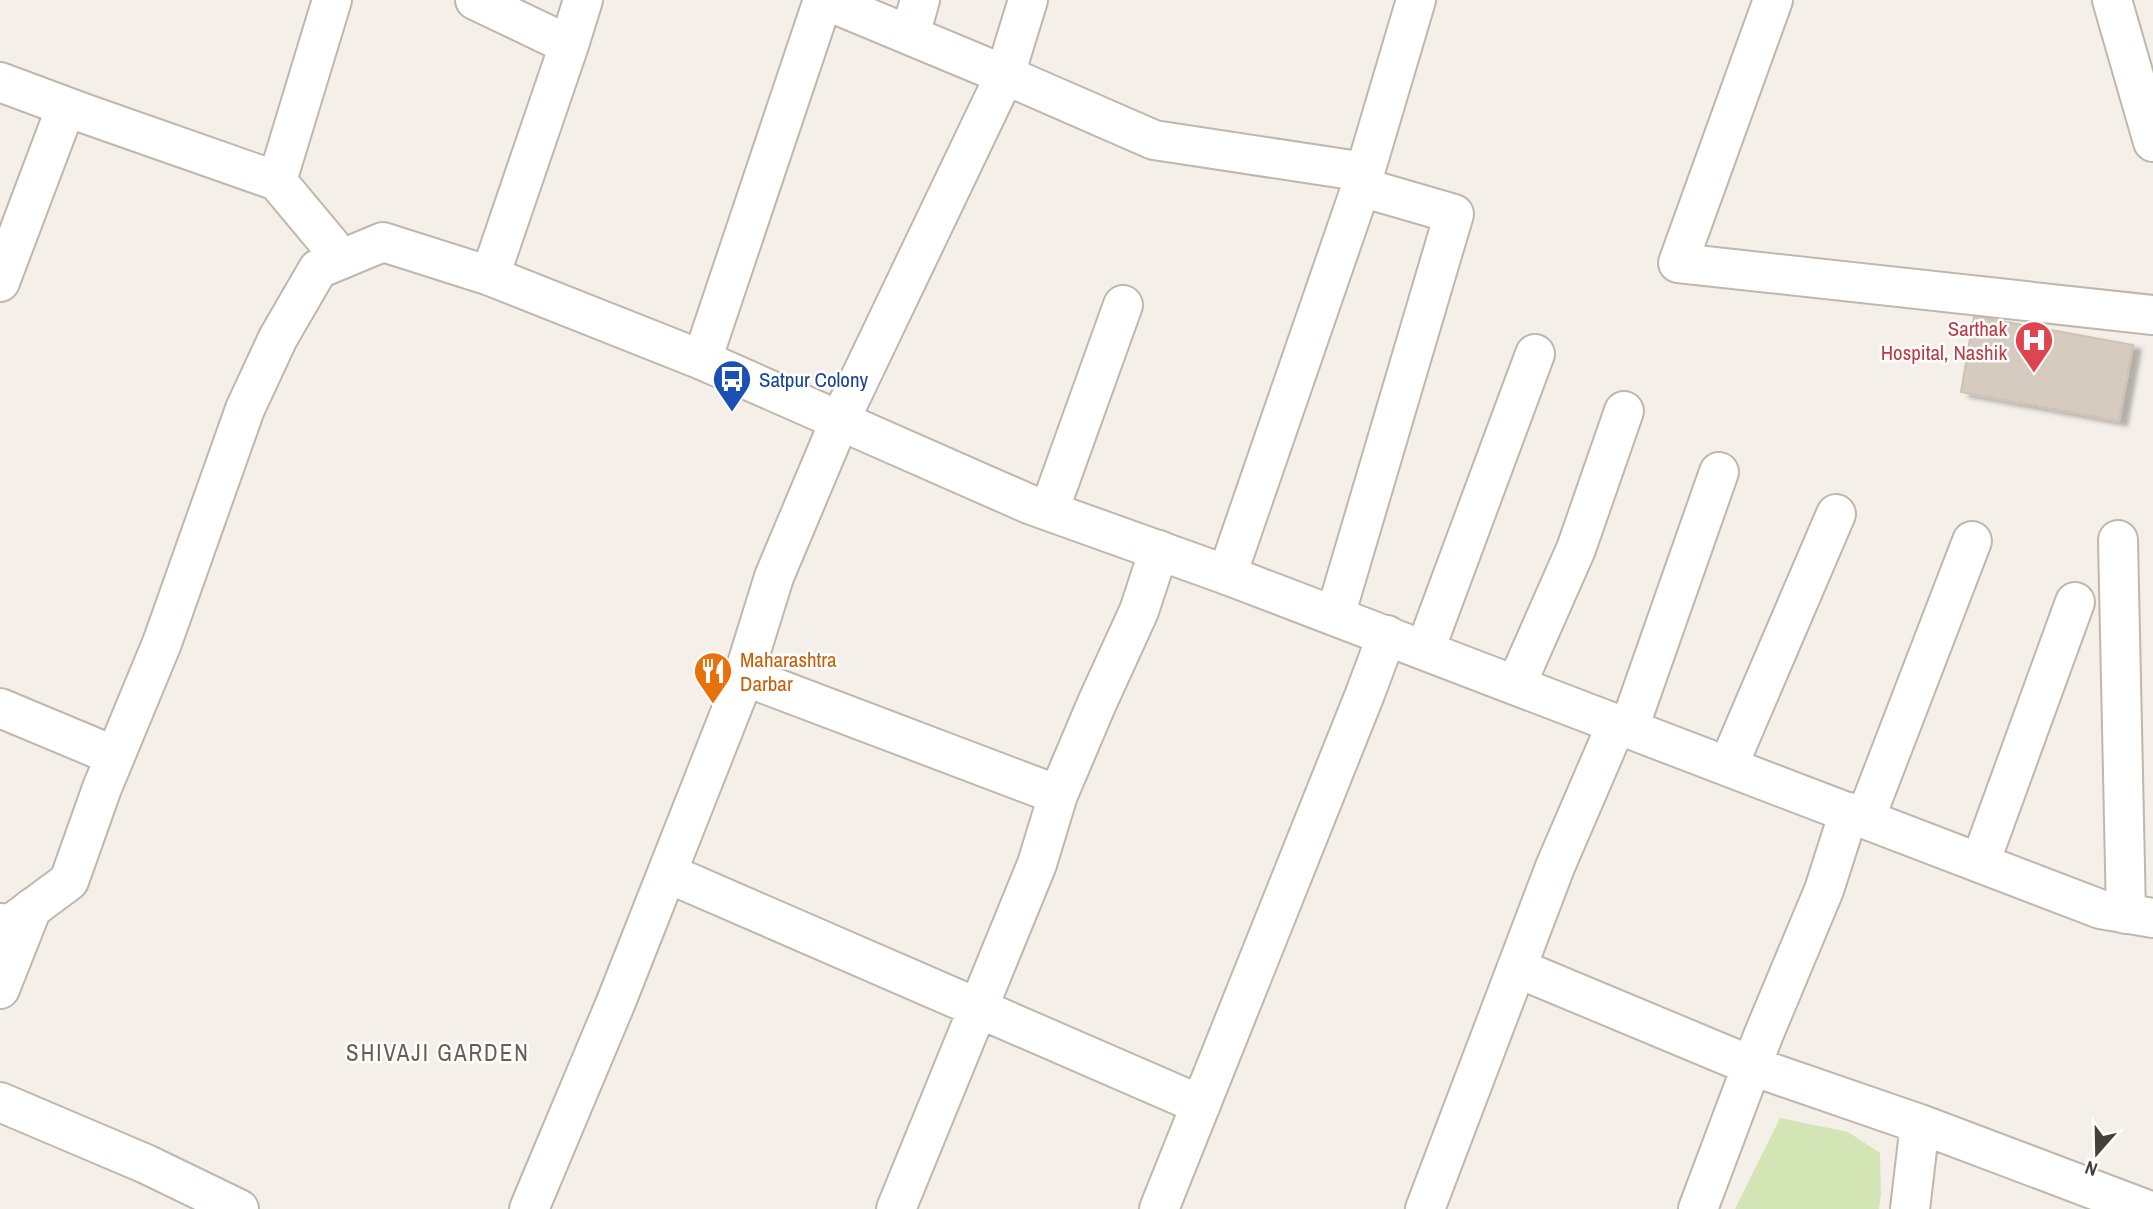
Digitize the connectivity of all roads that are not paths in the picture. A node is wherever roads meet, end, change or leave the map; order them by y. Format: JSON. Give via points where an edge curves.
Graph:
{"nodes":[{"id":1,"x":332,"y":0,"type":"edge"},
{"id":2,"x":475,"y":0,"type":"edge"},
{"id":3,"x":583,"y":0,"type":"edge"},
{"id":4,"x":824,"y":0,"type":"edge"},
{"id":5,"x":1028,"y":0,"type":"edge"},
{"id":6,"x":1416,"y":0,"type":"edge"},
{"id":7,"x":1773,"y":0,"type":"edge"},
{"id":8,"x":2112,"y":0,"type":"edge"},
{"id":9,"x":915,"y":18,"type":"edge"},
{"id":10,"x":569,"y":45,"type":"junction"},
{"id":11,"x":1005,"y":75,"type":"junction"},
{"id":12,"x":0,"y":82,"type":"edge"},
{"id":13,"x":66,"y":107,"type":"junction"},
{"id":14,"x":2153,"y":142,"type":"edge"},
{"id":15,"x":277,"y":181,"type":"junction"},
{"id":16,"x":342,"y":259,"type":"junction"},
{"id":17,"x":490,"y":276,"type":"junction"},
{"id":18,"x":0,"y":282,"type":"edge"},
{"id":19,"x":1124,"y":305,"type":"dead end"},
{"id":20,"x":2153,"y":315,"type":"edge"},
{"id":21,"x":1535,"y":354,"type":"dead end"},
{"id":22,"x":702,"y":359,"type":"junction"},
{"id":23,"x":1624,"y":411,"type":"dead end"},
{"id":24,"x":840,"y":420,"type":"junction"},
{"id":25,"x":1720,"y":472,"type":"dead end"},
{"id":26,"x":1049,"y":511,"type":"junction"},
{"id":27,"x":1836,"y":514,"type":"dead end"},
{"id":28,"x":2118,"y":540,"type":"dead end"},
{"id":29,"x":1972,"y":541,"type":"dead end"},
{"id":30,"x":1159,"y":550,"type":"junction"},
{"id":31,"x":1227,"y":575,"type":"junction"},
{"id":32,"x":2076,"y":602,"type":"dead end"},
{"id":33,"x":1335,"y":616,"type":"junction"},
{"id":34,"x":1387,"y":635,"type":"junction"},
{"id":35,"x":1425,"y":650,"type":"junction"},
{"id":36,"x":744,"y":676,"type":"junction"},
{"id":37,"x":1516,"y":685,"type":"junction"},
{"id":38,"x":0,"y":708,"type":"edge"},
{"id":39,"x":1623,"y":726,"type":"junction"},
{"id":40,"x":115,"y":756,"type":"junction"},
{"id":41,"x":1728,"y":766,"type":"junction"},
{"id":42,"x":1058,"y":795,"type":"junction"},
{"id":43,"x":1857,"y":816,"type":"junction"},
{"id":44,"x":1980,"y":863,"type":"junction"},
{"id":45,"x":667,"y":873,"type":"junction"},
{"id":46,"x":16,"y":916,"type":"edge"},
{"id":47,"x":2139,"y":916,"type":"edge"},
{"id":48,"x":1517,"y":968,"type":"junction"},
{"id":49,"x":0,"y":989,"type":"edge"},
{"id":50,"x":978,"y":1008,"type":"junction"},
{"id":51,"x":1752,"y":1066,"type":"junction"},
{"id":52,"x":0,"y":1102,"type":"edge"},
{"id":53,"x":1201,"y":1105,"type":"junction"},
{"id":54,"x":1920,"y":1124,"type":"junction"},
{"id":55,"x":237,"y":1209,"type":"edge"},
{"id":56,"x":528,"y":1209,"type":"edge"},
{"id":57,"x":896,"y":1209,"type":"edge"},
{"id":58,"x":1159,"y":1209,"type":"edge"},
{"id":59,"x":1425,"y":1209,"type":"edge"},
{"id":60,"x":1698,"y":1209,"type":"edge"},
{"id":61,"x":1910,"y":1209,"type":"edge"},
{"id":62,"x":2144,"y":1209,"type":"edge"}],
"edges":[{"from":1,"to":15,"type":"street"},
{"from":2,"to":10,"type":"street"},
{"from":3,"to":10,"type":"street"},
{"from":4,"to":9,"type":"street"},
{"from":4,"to":22,"type":"street"},
{"from":5,"to":11,"type":"street"},
{"from":6,"to":11,"type":"street","via":[[1366,172],[1154,139]]},
{"from":7,"to":20,"type":"street","via":[[1678,264]]},
{"from":8,"to":14,"type":"street"},
{"from":9,"to":11,"type":"street"},
{"from":10,"to":17,"type":"street"},
{"from":11,"to":24,"type":"street"},
{"from":12,"to":13,"type":"street"},
{"from":13,"to":15,"type":"street"},
{"from":13,"to":18,"type":"street"},
{"from":15,"to":16,"type":"street"},
{"from":16,"to":17,"type":"street","via":[[383,242]]},
{"from":16,"to":40,"type":"street","via":[[318,269],[278,338],[245,409],[162,643]]},
{"from":17,"to":22,"type":"street"},
{"from":19,"to":26,"type":"street"},
{"from":21,"to":35,"type":"street"},
{"from":22,"to":24,"type":"street"},
{"from":23,"to":37,"type":"street","via":[[1576,549]]},
{"from":24,"to":26,"type":"street"},
{"from":24,"to":36,"type":"street","via":[[774,576]]},
{"from":25,"to":39,"type":"street"},
{"from":26,"to":30,"type":"street"},
{"from":27,"to":41,"type":"street"},
{"from":28,"to":47,"type":"street"},
{"from":29,"to":43,"type":"street"},
{"from":30,"to":31,"type":"street"},
{"from":30,"to":42,"type":"street","via":[[1139,611]]},
{"from":31,"to":33,"type":"street"},
{"from":31,"to":33,"type":"street","via":[[1361,187],[1454,214]]},
{"from":32,"to":44,"type":"street"},
{"from":33,"to":34,"type":"street"},
{"from":34,"to":35,"type":"street"},
{"from":34,"to":53,"type":"street"},
{"from":35,"to":37,"type":"street"},
{"from":36,"to":42,"type":"street"},
{"from":36,"to":45,"type":"street"},
{"from":37,"to":39,"type":"street"},
{"from":38,"to":40,"type":"street"},
{"from":39,"to":41,"type":"street"},
{"from":39,"to":48,"type":"street","via":[[1555,867]]},
{"from":40,"to":46,"type":"street","via":[[69,881]]},
{"from":41,"to":43,"type":"street"},
{"from":42,"to":50,"type":"street","via":[[1037,864]]},
{"from":43,"to":44,"type":"street"},
{"from":43,"to":51,"type":"street"},
{"from":44,"to":47,"type":"street","via":[[2101,909]]},
{"from":45,"to":50,"type":"street"},
{"from":45,"to":56,"type":"street"},
{"from":46,"to":49,"type":"street"},
{"from":48,"to":51,"type":"street"},
{"from":48,"to":59,"type":"street"},
{"from":50,"to":53,"type":"street"},
{"from":50,"to":57,"type":"street"},
{"from":51,"to":54,"type":"street"},
{"from":51,"to":60,"type":"street"},
{"from":52,"to":55,"type":"street","via":[[146,1164]]},
{"from":53,"to":58,"type":"street"},
{"from":54,"to":61,"type":"street"},
{"from":54,"to":62,"type":"street"}]}
